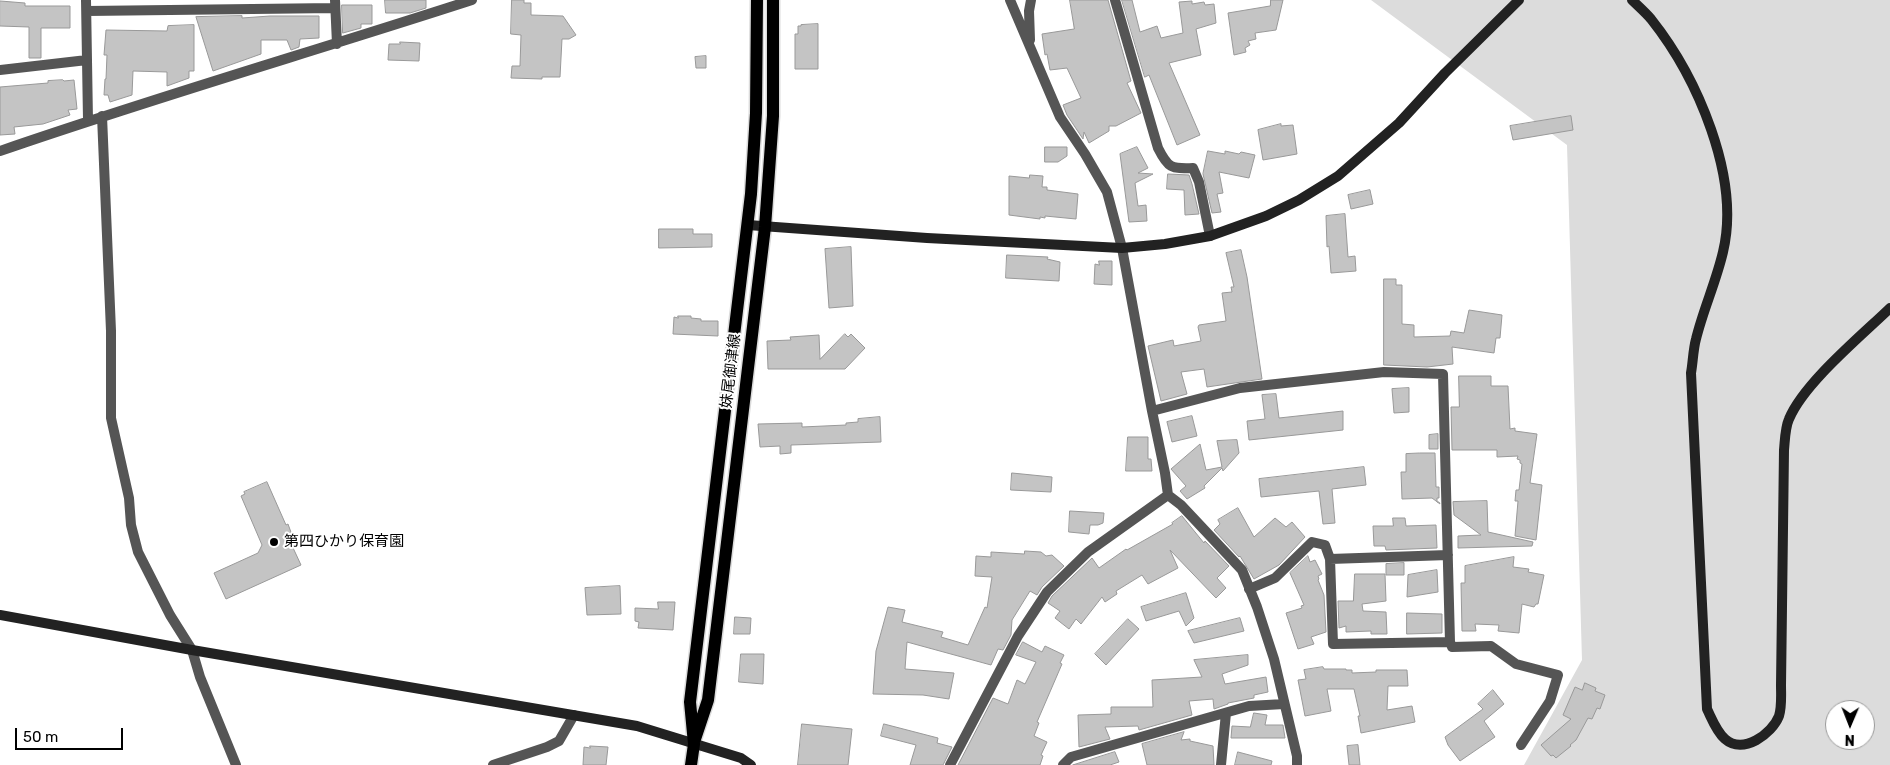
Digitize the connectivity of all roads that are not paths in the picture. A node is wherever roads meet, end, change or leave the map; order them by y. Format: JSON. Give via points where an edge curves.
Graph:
{"nodes":[{"id":1,"x":86,"y":0,"type":"edge"},
{"id":2,"x":472,"y":0,"type":"edge"},
{"id":3,"x":757,"y":0,"type":"edge"},
{"id":4,"x":773,"y":0,"type":"edge"},
{"id":5,"x":1010,"y":0,"type":"edge"},
{"id":6,"x":1030,"y":0,"type":"edge"},
{"id":7,"x":1116,"y":0,"type":"edge"},
{"id":8,"x":1519,"y":0,"type":"edge"},
{"id":9,"x":1632,"y":0,"type":"edge"},
{"id":10,"x":335,"y":4,"type":"edge"},
{"id":11,"x":87,"y":11,"type":"junction"},
{"id":12,"x":337,"y":44,"type":"junction"},
{"id":13,"x":1030,"y":46,"type":"junction"},
{"id":14,"x":87,"y":60,"type":"junction"},
{"id":15,"x":0,"y":70,"type":"edge"},
{"id":16,"x":102,"y":116,"type":"junction"},
{"id":17,"x":88,"y":120,"type":"junction"},
{"id":18,"x":0,"y":151,"type":"edge"},
{"id":19,"x":748,"y":225,"type":"junction"},
{"id":20,"x":765,"y":227,"type":"junction"},
{"id":21,"x":1210,"y":236,"type":"junction"},
{"id":22,"x":1122,"y":248,"type":"junction"},
{"id":23,"x":1890,"y":308,"type":"edge"},
{"id":24,"x":1152,"y":411,"type":"junction"},
{"id":25,"x":1168,"y":495,"type":"junction"},
{"id":26,"x":1448,"y":555,"type":"junction"},
{"id":27,"x":1330,"y":559,"type":"junction"},
{"id":28,"x":1249,"y":589,"type":"junction"},
{"id":29,"x":0,"y":615,"type":"edge"},
{"id":30,"x":1450,"y":642,"type":"junction"},
{"id":31,"x":192,"y":650,"type":"junction"},
{"id":32,"x":1284,"y":704,"type":"junction"},
{"id":33,"x":1226,"y":713,"type":"junction"},
{"id":34,"x":574,"y":715,"type":"junction"},
{"id":35,"x":694,"y":744,"type":"junction"},
{"id":36,"x":1521,"y":745,"type":"dead end"},
{"id":37,"x":236,"y":765,"type":"edge"},
{"id":38,"x":493,"y":765,"type":"edge"},
{"id":39,"x":691,"y":765,"type":"edge"},
{"id":40,"x":751,"y":765,"type":"edge"},
{"id":41,"x":950,"y":765,"type":"edge"},
{"id":42,"x":1063,"y":765,"type":"edge"},
{"id":43,"x":1221,"y":765,"type":"edge"},
{"id":44,"x":1297,"y":765,"type":"edge"}],
"edges":[{"from":1,"to":11,"type":"street"},
{"from":2,"to":12,"type":"street"},
{"from":3,"to":19,"type":"main road","name":"妹尾御津線","via":[[756,113]]},
{"from":4,"to":20,"type":"main road","name":"妹尾御津線","via":[[773,116]]},
{"from":5,"to":13,"type":"street"},
{"from":6,"to":13,"type":"street"},
{"from":7,"to":21,"type":"street","via":[[1158,148],[1165,162],[1174,169],[1194,168]]},
{"from":8,"to":21,"type":"street","via":[[1399,123],[1338,176],[1266,216]]},
{"from":9,"to":23,"type":"street","via":[[1650,18],[1700,98],[1725,182],[1724,251],[1696,340],[1691,373],[1707,709],[1726,740],[1742,745],[1757,740],[1779,716],[1784,450],[1788,420],[1802,396]]},
{"from":10,"to":11,"type":"street"},
{"from":10,"to":12,"type":"street"},
{"from":11,"to":14,"type":"street"},
{"from":12,"to":16,"type":"street"},
{"from":13,"to":22,"type":"street","via":[[1060,117],[1107,192]]},
{"from":14,"to":15,"type":"street"},
{"from":14,"to":17,"type":"street"},
{"from":16,"to":17,"type":"street"},
{"from":16,"to":31,"type":"street","via":[[111,331],[111,418],[138,552],[170,616]]},
{"from":17,"to":18,"type":"street"},
{"from":19,"to":20,"type":"street"},
{"from":19,"to":35,"type":"main road","name":"妹尾御津線","via":[[690,702]]},
{"from":20,"to":22,"type":"street"},
{"from":20,"to":35,"type":"main road","name":"妹尾御津線","via":[[708,700]]},
{"from":21,"to":22,"type":"street"},
{"from":22,"to":24,"type":"street"},
{"from":24,"to":25,"type":"street"},
{"from":24,"to":26,"type":"street","via":[[1240,388],[1384,372],[1443,374]]},
{"from":25,"to":28,"type":"street","via":[[1181,504],[1242,570]]},
{"from":25,"to":41,"type":"street","via":[[1088,552],[1047,592],[1018,636]]},
{"from":26,"to":27,"type":"street"},
{"from":26,"to":30,"type":"street"},
{"from":27,"to":28,"type":"street","via":[[1325,545],[1312,542],[1275,578]]},
{"from":27,"to":30,"type":"street","via":[[1332,644]]},
{"from":28,"to":32,"type":"street","via":[[1274,659]]},
{"from":29,"to":31,"type":"street"},
{"from":30,"to":36,"type":"street","via":[[1452,647],[1491,646],[1516,664],[1558,675],[1550,701]]},
{"from":31,"to":34,"type":"street"},
{"from":31,"to":37,"type":"street"},
{"from":32,"to":33,"type":"street","via":[[1249,706]]},
{"from":32,"to":44,"type":"street"},
{"from":33,"to":42,"type":"street","via":[[1071,757]]},
{"from":33,"to":43,"type":"street"},
{"from":34,"to":35,"type":"street","via":[[637,726]]},
{"from":34,"to":38,"type":"street","via":[[559,741]]},
{"from":35,"to":39,"type":"main road","name":"妹尾御津線"},
{"from":35,"to":40,"type":"street","via":[[741,758]]}]}
